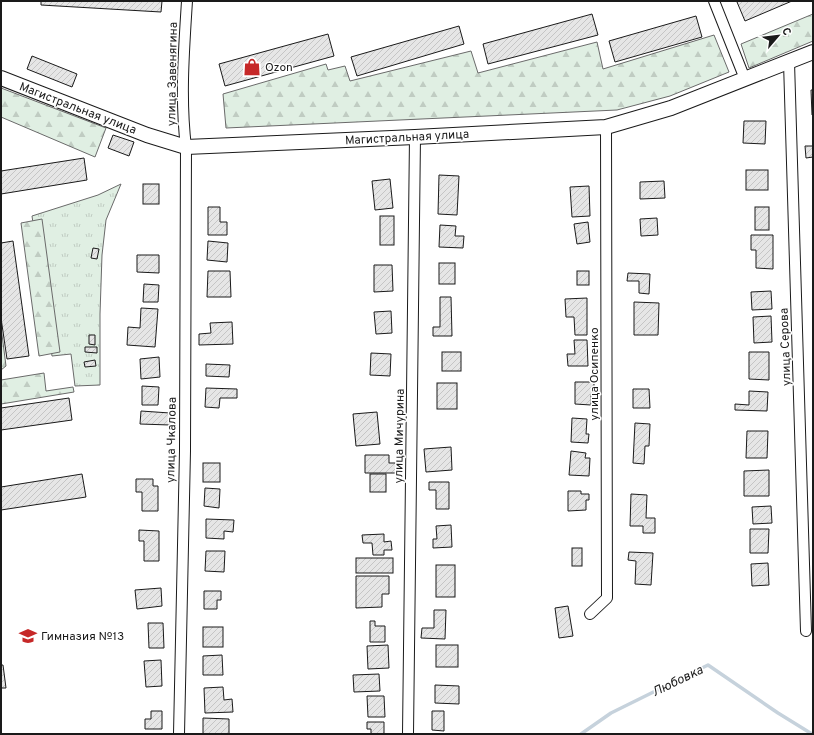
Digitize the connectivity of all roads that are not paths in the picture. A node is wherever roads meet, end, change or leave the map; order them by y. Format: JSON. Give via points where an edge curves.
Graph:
{"nodes":[{"id":1,"x":187,"y":1,"type":"edge"},
{"id":2,"x":714,"y":1,"type":"edge"},
{"id":3,"x":813,"y":52,"type":"edge"},
{"id":4,"x":789,"y":62,"type":"junction"},
{"id":5,"x":1,"y":78,"type":"edge"},
{"id":6,"x":745,"y":79,"type":"junction"},
{"id":7,"x":606,"y":127,"type":"junction"},
{"id":8,"x":415,"y":137,"type":"junction"},
{"id":9,"x":186,"y":147,"type":"junction"},
{"id":10,"x":590,"y":614,"type":"dead end"},
{"id":11,"x":806,"y":631,"type":"dead end"},
{"id":12,"x":179,"y":734,"type":"edge"},
{"id":13,"x":408,"y":734,"type":"edge"}],
"edges":[{"from":1,"to":9,"type":"street","name":"улица Завенягина","via":[[184,62]]},
{"from":2,"to":6,"type":"street"},
{"from":3,"to":4,"type":"main road","name":"Магистральная улица"},
{"from":4,"to":6,"type":"main road","name":"Магистральная улица"},
{"from":4,"to":11,"type":"street","name":"улица Серова"},
{"from":5,"to":9,"type":"main road","name":"Магистральная улица","via":[[147,135]]},
{"from":6,"to":7,"type":"main road","name":"Магистральная улица","via":[[671,108]]},
{"from":7,"to":8,"type":"main road","name":"Магистральная улица"},
{"from":7,"to":10,"type":"street","name":"улица Осипенко","via":[[607,598]]},
{"from":8,"to":9,"type":"main road","name":"Магистральная улица"},
{"from":8,"to":13,"type":"street","name":"улица Мичурина"},
{"from":9,"to":12,"type":"street","name":"улица Чкалова","via":[[185,452]]}]}
